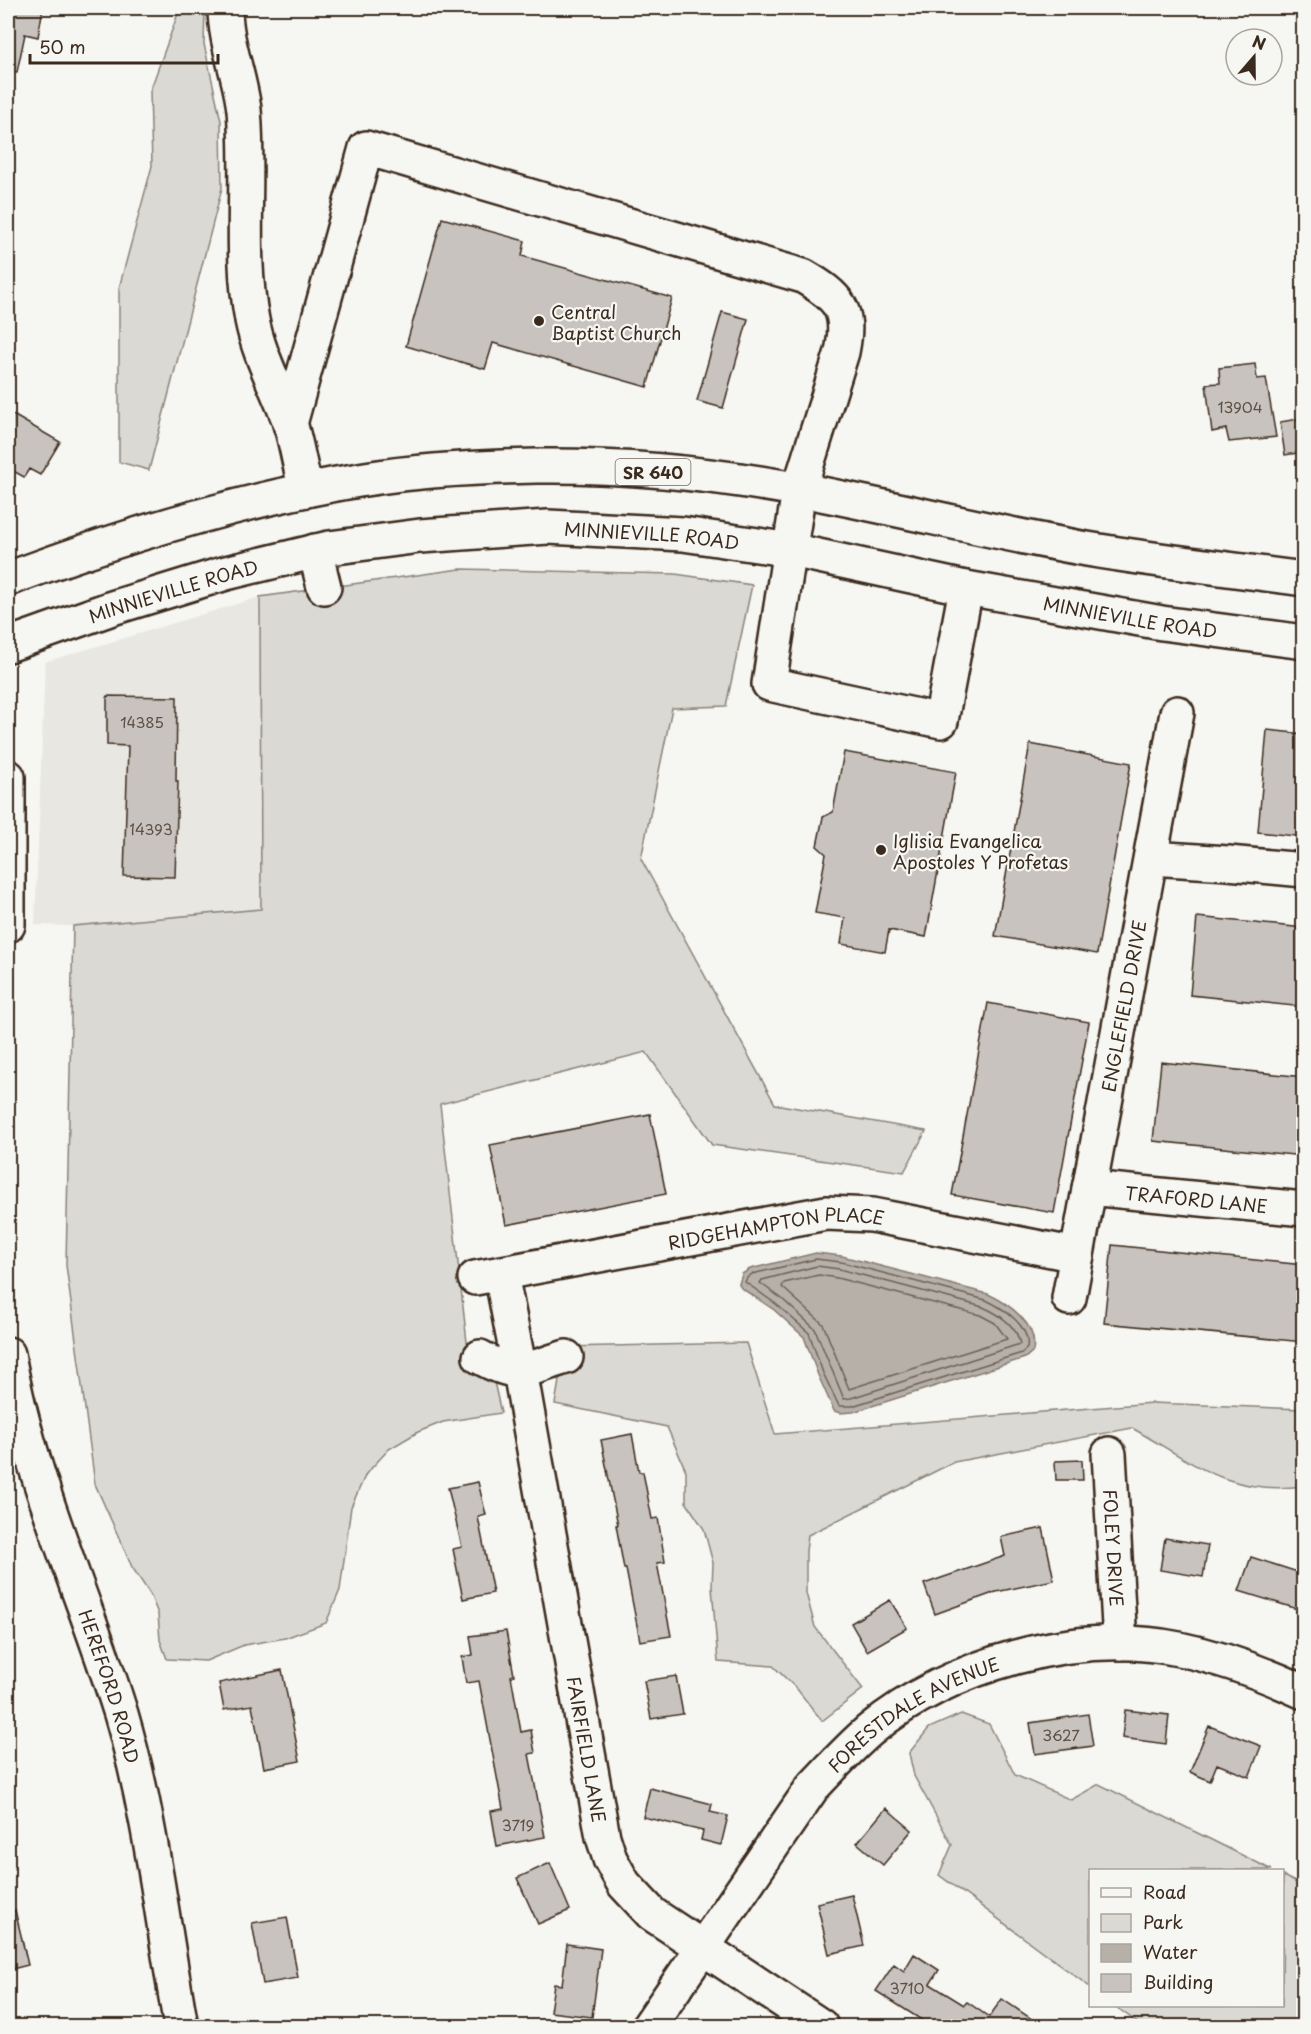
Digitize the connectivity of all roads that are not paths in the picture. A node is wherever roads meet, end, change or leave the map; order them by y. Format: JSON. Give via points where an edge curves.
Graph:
{"nodes":[{"id":1,"x":225,"y":8,"type":"edge"},
{"id":2,"x":290,"y":424,"type":"junction"},
{"id":3,"x":306,"y":490,"type":"junction"},
{"id":4,"x":799,"y":490,"type":"junction"},
{"id":5,"x":791,"y":550,"type":"junction"},
{"id":6,"x":315,"y":551,"type":"junction"},
{"id":7,"x":8,"y":579,"type":"edge"},
{"id":8,"x":1304,"y":579,"type":"edge"},
{"id":9,"x":324,"y":587,"type":"dead end"},
{"id":10,"x":966,"y":588,"type":"junction"},
{"id":11,"x":1304,"y":642,"type":"edge"},
{"id":12,"x":8,"y":645,"type":"edge"},
{"id":13,"x":1177,"y":713,"type":"dead end"},
{"id":14,"x":8,"y":777,"type":"edge"},
{"id":15,"x":1151,"y":858,"type":"junction"},
{"id":16,"x":1304,"y":870,"type":"edge"},
{"id":17,"x":8,"y":925,"type":"edge"},
{"id":18,"x":1089,"y":1188,"type":"junction"},
{"id":19,"x":1304,"y":1209,"type":"edge"},
{"id":20,"x":1077,"y":1255,"type":"junction"},
{"id":21,"x":488,"y":1276,"type":"joint"},
{"id":22,"x":1069,"y":1298,"type":"dead end"},
{"id":23,"x":8,"y":1354,"type":"edge"},
{"id":24,"x":480,"y":1357,"type":"dead end"},
{"id":25,"x":566,"y":1357,"type":"dead end"},
{"id":26,"x":520,"y":1371,"type":"junction"},
{"id":27,"x":1109,"y":1454,"type":"dead end"},
{"id":28,"x":1120,"y":1643,"type":"junction"},
{"id":29,"x":1304,"y":1692,"type":"edge"},
{"id":30,"x":703,"y":1948,"type":"junction"},
{"id":31,"x":181,"y":2026,"type":"edge"},
{"id":32,"x":649,"y":2026,"type":"edge"},
{"id":33,"x":821,"y":2026,"type":"edge"}],
"edges":[{"from":1,"to":2,"type":"street","via":[[225,27],[242,95],[245,128],[246,274],[252,322]]},
{"from":2,"to":3,"type":"street"},
{"from":2,"to":4,"type":"street","via":[[366,148],[803,276],[836,298],[846,332]]},
{"from":3,"to":4,"type":"street","number":"SR 640","via":[[453,470],[538,466],[717,477]]},
{"from":3,"to":7,"type":"street","number":"SR 640","via":[[196,516]]},
{"from":4,"to":5,"type":"street"},
{"from":4,"to":8,"type":"street","number":"SR 640","via":[[1087,549]]},
{"from":5,"to":6,"type":"street","name":"MINNIEVILLE ROAD","via":[[683,534],[548,527],[420,536]]},
{"from":5,"to":10,"type":"street","name":"MINNIEVILLE ROAD"},
{"from":5,"to":10,"type":"street","via":[[769,684],[941,721]]},
{"from":6,"to":9,"type":"street"},
{"from":6,"to":12,"type":"street","name":"MINNIEVILLE ROAD","via":[[226,573]]},
{"from":10,"to":11,"type":"street","name":"MINNIEVILLE ROAD","via":[[1162,623]]},
{"from":13,"to":15,"type":"street","name":"ENGLEFIELD DRIVE"},
{"from":14,"to":17,"type":"street"},
{"from":15,"to":16,"type":"street"},
{"from":15,"to":18,"type":"street","name":"ENGLEFIELD DRIVE"},
{"from":18,"to":19,"type":"street","name":"TRAFORD LANE"},
{"from":18,"to":20,"type":"street","name":"ENGLEFIELD DRIVE"},
{"from":20,"to":21,"type":"street","name":"RIDGEHAMPTON PLACE","via":[[872,1215],[826,1213]]},
{"from":20,"to":22,"type":"street","name":"ENGLEFIELD DRIVE"},
{"from":21,"to":26,"type":"street","name":"FAIRFIELD LANE"},
{"from":23,"to":31,"type":"street","name":"HEREFORD ROAD","via":[[21,1420],[120,1714],[142,1796]]},
{"from":24,"to":26,"type":"street","via":[[506,1370]]},
{"from":25,"to":26,"type":"street"},
{"from":26,"to":30,"type":"street","name":"FAIRFIELD LANE","via":[[603,1837],[610,1859],[639,1903]]},
{"from":27,"to":28,"type":"street","name":"FOLEY DRIVE"},
{"from":28,"to":29,"type":"street","name":"FORESTDALE AVENUE","via":[[1177,1648],[1228,1661]]},
{"from":28,"to":30,"type":"street","name":"FORESTDALE AVENUE","via":[[1043,1651],[997,1663],[952,1680],[872,1729],[812,1788]]},
{"from":30,"to":32,"type":"street","name":"FORESTDALE AVENUE"},
{"from":30,"to":33,"type":"street","name":"FAIRFIELD LANE"}]}
